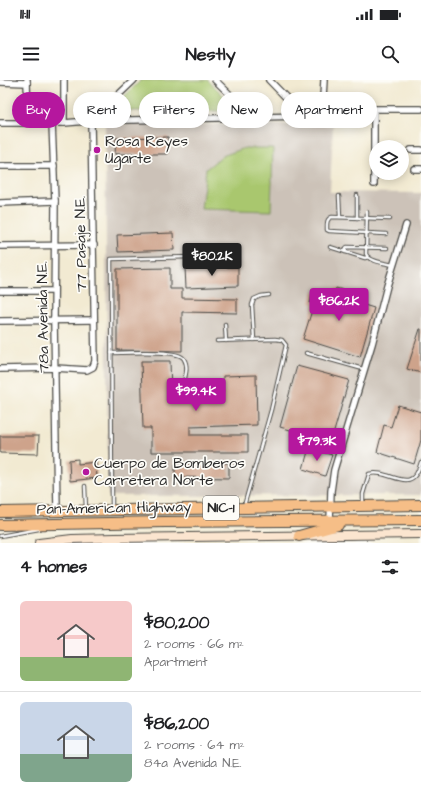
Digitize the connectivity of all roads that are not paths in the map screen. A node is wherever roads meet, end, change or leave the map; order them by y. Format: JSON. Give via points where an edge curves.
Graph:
{"nodes":[{"id":1,"x":64,"y":80,"type":"edge"},
{"id":2,"x":134,"y":80,"type":"edge"},
{"id":3,"x":215,"y":80,"type":"edge"},
{"id":4,"x":269,"y":80,"type":"edge"},
{"id":5,"x":324,"y":80,"type":"edge"},
{"id":6,"x":27,"y":81,"type":"edge"},
{"id":7,"x":0,"y":82,"type":"edge"},
{"id":8,"x":27,"y":92,"type":"edge"},
{"id":9,"x":64,"y":92,"type":"edge"},
{"id":10,"x":122,"y":92,"type":"edge"},
{"id":11,"x":227,"y":92,"type":"edge"},
{"id":12,"x":281,"y":92,"type":"edge"},
{"id":13,"x":323,"y":92,"type":"edge"},
{"id":14,"x":377,"y":109,"type":"edge"},
{"id":15,"x":421,"y":109,"type":"edge"},
{"id":16,"x":217,"y":118,"type":"edge"},
{"id":17,"x":131,"y":120,"type":"edge"},
{"id":18,"x":0,"y":123,"type":"edge"},
{"id":19,"x":12,"y":123,"type":"edge"},
{"id":20,"x":52,"y":128,"type":"edge"},
{"id":21,"x":92,"y":128,"type":"edge"},
{"id":22,"x":374,"y":128,"type":"edge"},
{"id":23,"x":410,"y":150,"type":"dead end"},
{"id":24,"x":421,"y":150,"type":"edge"},
{"id":25,"x":0,"y":166,"type":"edge"},
{"id":26,"x":54,"y":166,"type":"junction"},
{"id":27,"x":414,"y":169,"type":"dead end"},
{"id":28,"x":421,"y":170,"type":"edge"},
{"id":29,"x":374,"y":184,"type":"dead end"},
{"id":30,"x":357,"y":195,"type":"dead end"},
{"id":31,"x":339,"y":196,"type":"dead end"},
{"id":32,"x":55,"y":201,"type":"junction"},
{"id":33,"x":0,"y":203,"type":"edge"},
{"id":34,"x":367,"y":212,"type":"dead end"},
{"id":35,"x":340,"y":217,"type":"junction"},
{"id":36,"x":358,"y":218,"type":"junction"},
{"id":37,"x":367,"y":218,"type":"junction"},
{"id":38,"x":390,"y":218,"type":"dead end"},
{"id":39,"x":406,"y":225,"type":"dead end"},
{"id":40,"x":366,"y":234,"type":"junction"},
{"id":41,"x":386,"y":234,"type":"dead end"},
{"id":42,"x":94,"y":245,"type":"junction"},
{"id":43,"x":0,"y":246,"type":"edge"},
{"id":44,"x":54,"y":246,"type":"junction"},
{"id":45,"x":330,"y":247,"type":"dead end"},
{"id":46,"x":366,"y":248,"type":"junction"},
{"id":47,"x":387,"y":248,"type":"dead end"},
{"id":48,"x":345,"y":252,"type":"junction"},
{"id":49,"x":233,"y":256,"type":"dead end"},
{"id":50,"x":368,"y":257,"type":"junction"},
{"id":51,"x":394,"y":265,"type":"junction"},
{"id":52,"x":0,"y":291,"type":"edge"},
{"id":53,"x":54,"y":291,"type":"junction"},
{"id":54,"x":269,"y":295,"type":"dead end"},
{"id":55,"x":0,"y":320,"type":"edge"},
{"id":56,"x":94,"y":320,"type":"junction"},
{"id":57,"x":54,"y":321,"type":"junction"},
{"id":58,"x":226,"y":324,"type":"dead end"},
{"id":59,"x":254,"y":340,"type":"junction"},
{"id":60,"x":217,"y":341,"type":"dead end"},
{"id":61,"x":226,"y":341,"type":"junction"},
{"id":62,"x":111,"y":353,"type":"junction"},
{"id":63,"x":306,"y":353,"type":"dead end"},
{"id":64,"x":55,"y":368,"type":"junction"},
{"id":65,"x":0,"y":369,"type":"edge"},
{"id":66,"x":364,"y":369,"type":"junction"},
{"id":67,"x":183,"y":386,"type":"dead end"},
{"id":68,"x":421,"y":462,"type":"edge"},
{"id":69,"x":85,"y":486,"type":"dead end"},
{"id":70,"x":421,"y":505,"type":"edge"},
{"id":71,"x":331,"y":506,"type":"junction"},
{"id":72,"x":363,"y":506,"type":"junction"},
{"id":73,"x":243,"y":508,"type":"junction"},
{"id":74,"x":57,"y":510,"type":"junction"},
{"id":75,"x":86,"y":510,"type":"junction"},
{"id":76,"x":112,"y":510,"type":"junction"},
{"id":77,"x":0,"y":512,"type":"edge"},
{"id":78,"x":421,"y":520,"type":"edge"},
{"id":79,"x":330,"y":521,"type":"junction"},
{"id":80,"x":350,"y":521,"type":"junction"},
{"id":81,"x":86,"y":523,"type":"junction"},
{"id":82,"x":112,"y":523,"type":"junction"},
{"id":83,"x":68,"y":524,"type":"junction"},
{"id":84,"x":0,"y":526,"type":"edge"},
{"id":85,"x":421,"y":534,"type":"edge"},
{"id":86,"x":0,"y":536,"type":"edge"},
{"id":87,"x":299,"y":536,"type":"junction"},
{"id":88,"x":284,"y":539,"type":"edge"},
{"id":89,"x":186,"y":540,"type":"edge"},
{"id":90,"x":39,"y":543,"type":"edge"}],
"edges":[{"from":1,"to":9,"type":"street"},
{"from":2,"to":10,"type":"street"},
{"from":3,"to":11,"type":"street"},
{"from":4,"to":12,"type":"street"},
{"from":5,"to":13,"type":"street"},
{"from":6,"to":7,"type":"street"},
{"from":6,"to":8,"type":"street"},
{"from":14,"to":15,"type":"street"},
{"from":16,"to":17,"type":"street"},
{"from":18,"to":19,"type":"street"},
{"from":20,"to":26,"type":"street","name":"78a Avenida N.E."},
{"from":21,"to":42,"type":"street","name":"77 Pasaje N.E."},
{"from":22,"to":29,"type":"street"},
{"from":23,"to":24,"type":"street"},
{"from":25,"to":26,"type":"street"},
{"from":26,"to":32,"type":"street","name":"78a Avenida N.E."},
{"from":27,"to":28,"type":"street"},
{"from":30,"to":36,"type":"lane"},
{"from":31,"to":35,"type":"lane"},
{"from":32,"to":33,"type":"street"},
{"from":32,"to":44,"type":"street","name":"78a Avenida N.E."},
{"from":34,"to":37,"type":"lane"},
{"from":35,"to":36,"type":"lane"},
{"from":35,"to":40,"type":"lane","via":[[327,220],[328,230]]},
{"from":36,"to":37,"type":"lane"},
{"from":37,"to":38,"type":"lane"},
{"from":37,"to":40,"type":"lane"},
{"from":39,"to":51,"type":"street"},
{"from":40,"to":41,"type":"lane"},
{"from":40,"to":46,"type":"lane"},
{"from":42,"to":44,"type":"street"},
{"from":42,"to":56,"type":"street","name":"77 Pasaje N.E."},
{"from":43,"to":44,"type":"street"},
{"from":44,"to":53,"type":"street","name":"78a Avenida N.E."},
{"from":45,"to":48,"type":"lane"},
{"from":46,"to":47,"type":"lane"},
{"from":46,"to":48,"type":"lane","via":[[348,247]]},
{"from":46,"to":50,"type":"lane"},
{"from":48,"to":50,"type":"lane"},
{"from":49,"to":62,"type":"lane","via":[[111,259]]},
{"from":50,"to":51,"type":"lane"},
{"from":51,"to":66,"type":"street"},
{"from":52,"to":53,"type":"street"},
{"from":53,"to":57,"type":"street","name":"78a Avenida N.E."},
{"from":54,"to":59,"type":"lane","via":[[254,299],[252,305]]},
{"from":55,"to":57,"type":"street"},
{"from":56,"to":57,"type":"street"},
{"from":56,"to":64,"type":"street","name":"77 Pasaje N.E.","via":[[93,367],[87,370]]},
{"from":57,"to":64,"type":"street","name":"78a Avenida N.E."},
{"from":58,"to":61,"type":"lane"},
{"from":59,"to":61,"type":"lane"},
{"from":59,"to":73,"type":"lane","via":[[282,340],[286,345],[271,410]]},
{"from":60,"to":61,"type":"lane"},
{"from":62,"to":67,"type":"lane","via":[[181,355],[187,368]]},
{"from":62,"to":76,"type":"lane"},
{"from":63,"to":66,"type":"lane"},
{"from":64,"to":65,"type":"street"},
{"from":64,"to":74,"type":"street","name":"78a Avenida N.E."},
{"from":66,"to":71,"type":"street","via":[[334,470]]},
{"from":68,"to":72,"type":"lane","via":[[414,478],[408,480],[368,474]]},
{"from":69,"to":75,"type":"lane"},
{"from":70,"to":72,"type":"highway","name":"Pan-American Highway","number":"NIC-1"},
{"from":71,"to":72,"type":"highway","name":"Pan-American Highway","number":"NIC-1"},
{"from":71,"to":73,"type":"highway","name":"Pan-American Highway","number":"NIC-1"},
{"from":71,"to":79,"type":"street"},
{"from":73,"to":76,"type":"highway","name":"Pan-American Highway","number":"NIC-1"},
{"from":74,"to":75,"type":"highway","name":"Pan-American Highway","number":"NIC-1"},
{"from":74,"to":77,"type":"highway","name":"Pan-American Highway","number":"NIC-1"},
{"from":75,"to":76,"type":"highway","name":"Pan-American Highway","number":"NIC-1"},
{"from":75,"to":81,"type":"lane"},
{"from":76,"to":82,"type":"lane"},
{"from":78,"to":80,"type":"highway","name":"Pan-American Highway","number":"NIC-1"},
{"from":79,"to":80,"type":"highway","name":"Pan-American Highway","number":"NIC-1"},
{"from":79,"to":82,"type":"highway","name":"Pan-American Highway","number":"NIC-1"},
{"from":80,"to":87,"type":"highway"},
{"from":81,"to":82,"type":"highway","name":"Pan-American Highway","number":"NIC-1"},
{"from":81,"to":83,"type":"highway","name":"Pan-American Highway","number":"NIC-1"},
{"from":83,"to":84,"type":"highway","name":"Pan-American Highway","number":"NIC-1"},
{"from":83,"to":86,"type":"lane"},
{"from":85,"to":87,"type":"street"},
{"from":87,"to":88,"type":"street"},
{"from":88,"to":89,"type":"street"},
{"from":89,"to":90,"type":"street","via":[[72,539]]}]}
